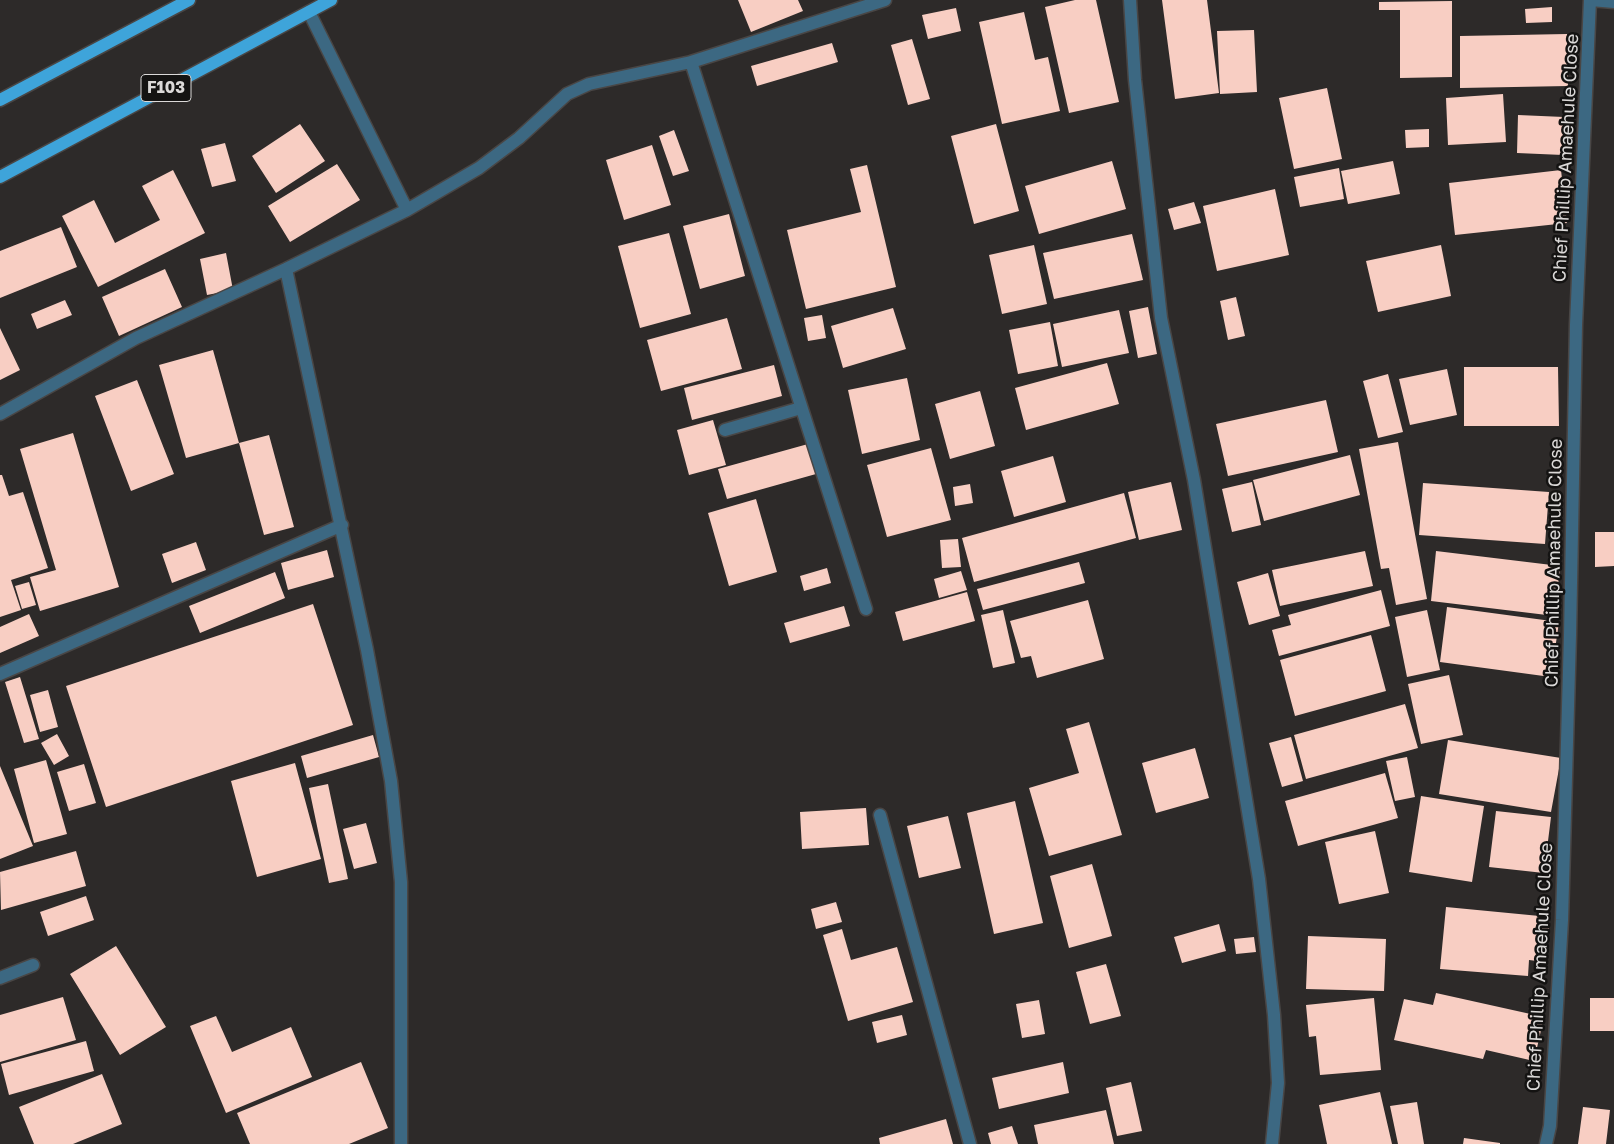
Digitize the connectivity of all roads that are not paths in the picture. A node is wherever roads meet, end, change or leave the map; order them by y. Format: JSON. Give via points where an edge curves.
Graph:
{"nodes":[{"id":1,"x":189,"y":0,"type":"edge"},
{"id":2,"x":331,"y":0,"type":"edge"},
{"id":3,"x":885,"y":0,"type":"edge"},
{"id":4,"x":1130,"y":0,"type":"edge"},
{"id":5,"x":1591,"y":0,"type":"edge"},
{"id":6,"x":1614,"y":2,"type":"edge"},
{"id":7,"x":309,"y":12,"type":"junction"},
{"id":8,"x":691,"y":62,"type":"junction"},
{"id":9,"x":0,"y":100,"type":"edge"},
{"id":10,"x":0,"y":177,"type":"edge"},
{"id":11,"x":407,"y":210,"type":"junction"},
{"id":12,"x":286,"y":269,"type":"junction"},
{"id":13,"x":801,"y":408,"type":"junction"},
{"id":14,"x":0,"y":414,"type":"edge"},
{"id":15,"x":725,"y":430,"type":"dead end"},
{"id":16,"x":342,"y":525,"type":"junction"},
{"id":17,"x":866,"y":609,"type":"dead end"},
{"id":18,"x":0,"y":674,"type":"edge"},
{"id":19,"x":880,"y":815,"type":"dead end"},
{"id":20,"x":33,"y":965,"type":"dead end"},
{"id":21,"x":0,"y":978,"type":"edge"},
{"id":22,"x":401,"y":1144,"type":"edge"},
{"id":23,"x":970,"y":1144,"type":"edge"},
{"id":24,"x":1272,"y":1144,"type":"edge"},
{"id":25,"x":1546,"y":1144,"type":"edge"}],
"edges":[{"from":1,"to":9,"type":"main road"},
{"from":2,"to":7,"type":"main road","number":"F103"},
{"from":3,"to":8,"type":"street"},
{"from":4,"to":24,"type":"street","via":[[1135,80],[1161,318],[1194,480],[1259,879],[1278,1083]]},
{"from":5,"to":6,"type":"street"},
{"from":5,"to":25,"type":"street","name":"Chief Phillip Amaehule Close","via":[[1576,325],[1562,920],[1550,1126]]},
{"from":7,"to":10,"type":"main road","number":"F103"},
{"from":7,"to":11,"type":"street"},
{"from":8,"to":11,"type":"street","via":[[589,84],[567,94],[480,168]]},
{"from":8,"to":13,"type":"street"},
{"from":11,"to":12,"type":"street"},
{"from":12,"to":14,"type":"street","via":[[136,338]]},
{"from":12,"to":16,"type":"street"},
{"from":13,"to":15,"type":"street"},
{"from":13,"to":17,"type":"street"},
{"from":16,"to":18,"type":"street"},
{"from":16,"to":22,"type":"street","via":[[384,734],[396,824],[401,882]]},
{"from":19,"to":23,"type":"street"},
{"from":20,"to":21,"type":"street"}]}
